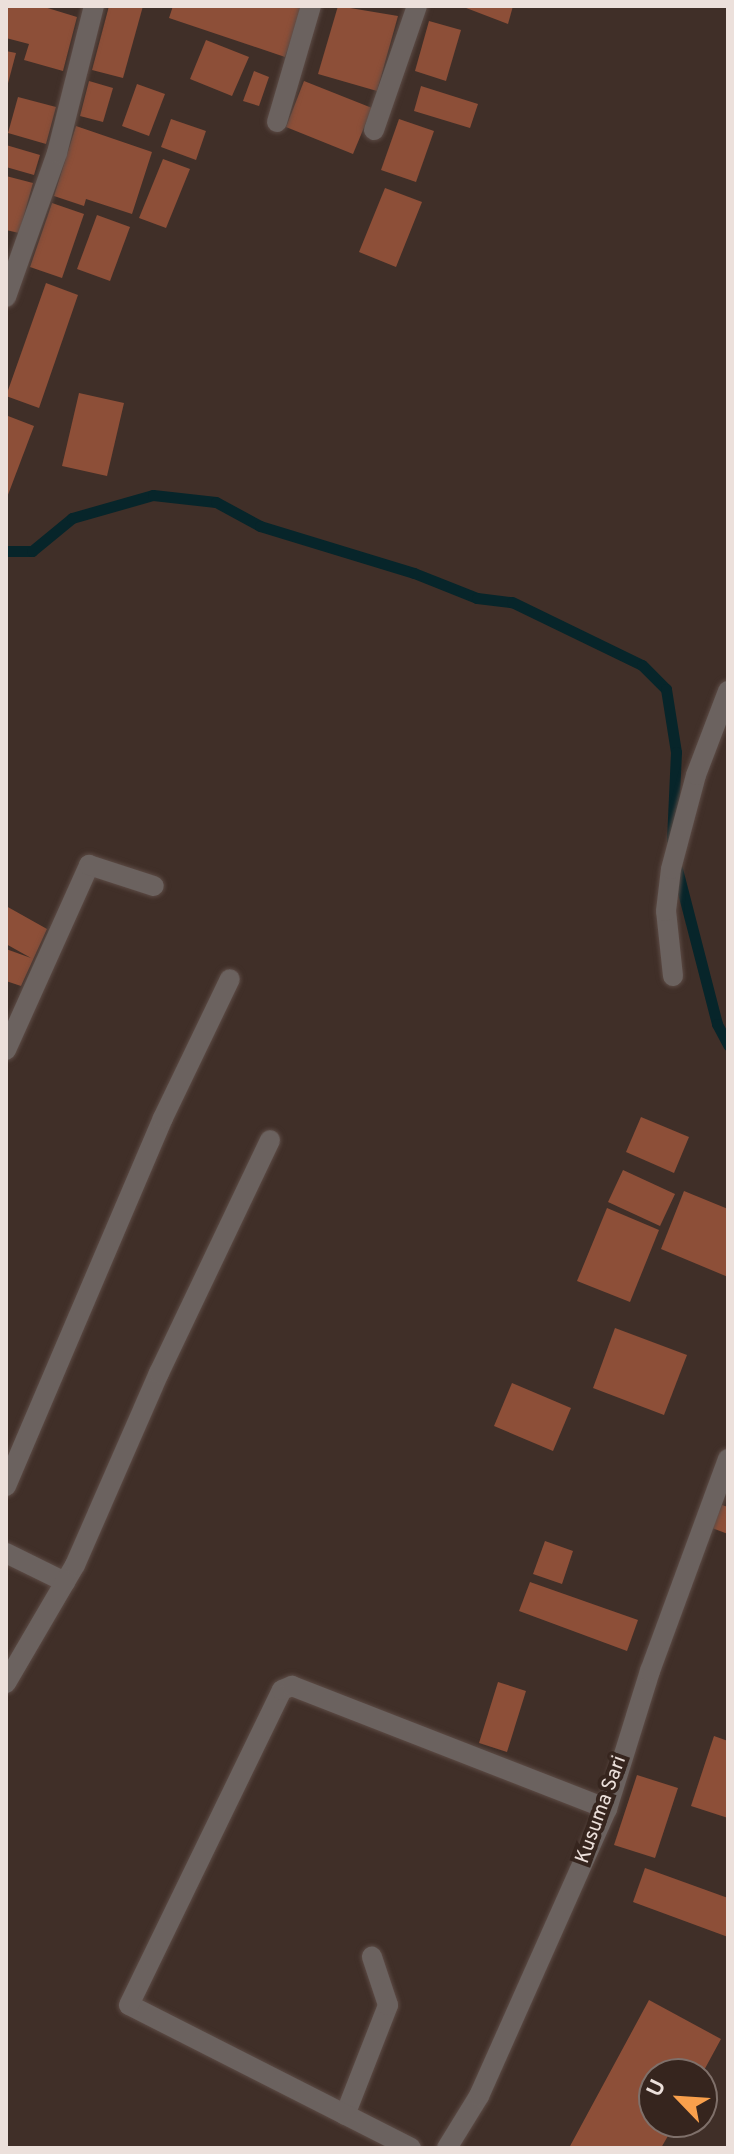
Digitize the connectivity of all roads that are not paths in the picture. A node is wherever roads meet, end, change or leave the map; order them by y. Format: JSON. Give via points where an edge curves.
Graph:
{"nodes":[{"id":1,"x":94,"y":6,"type":"edge"},
{"id":2,"x":311,"y":6,"type":"edge"},
{"id":3,"x":417,"y":6,"type":"edge"},
{"id":4,"x":277,"y":122,"type":"dead end"},
{"id":5,"x":374,"y":130,"type":"dead end"},
{"id":6,"x":6,"y":297,"type":"edge"},
{"id":7,"x":728,"y":691,"type":"edge"},
{"id":8,"x":154,"y":886,"type":"dead end"},
{"id":9,"x":673,"y":976,"type":"dead end"},
{"id":10,"x":230,"y":979,"type":"dead end"},
{"id":11,"x":6,"y":1050,"type":"edge"},
{"id":12,"x":270,"y":1140,"type":"dead end"},
{"id":13,"x":728,"y":1459,"type":"edge"},
{"id":14,"x":6,"y":1486,"type":"edge"},
{"id":15,"x":6,"y":1553,"type":"edge"},
{"id":16,"x":65,"y":1582,"type":"junction"},
{"id":17,"x":6,"y":1683,"type":"edge"},
{"id":18,"x":607,"y":1809,"type":"junction"},
{"id":19,"x":372,"y":1957,"type":"dead end"},
{"id":20,"x":345,"y":2115,"type":"junction"},
{"id":21,"x":411,"y":2148,"type":"edge"},
{"id":22,"x":447,"y":2148,"type":"edge"}],
"edges":[{"from":1,"to":6,"type":"street","via":[[57,153]]},
{"from":2,"to":4,"type":"street"},
{"from":3,"to":5,"type":"street"},
{"from":7,"to":9,"type":"street","via":[[696,775],[671,869],[666,911]]},
{"from":8,"to":11,"type":"street","via":[[91,864]]},
{"from":10,"to":14,"type":"street","via":[[163,1118]]},
{"from":12,"to":16,"type":"street"},
{"from":13,"to":18,"type":"street","name":"Kusuma Sari","via":[[650,1671]]},
{"from":15,"to":16,"type":"street"},
{"from":16,"to":17,"type":"street"},
{"from":18,"to":20,"type":"street","via":[[292,1686],[282,1690],[129,2005]]},
{"from":18,"to":22,"type":"street","name":"Kusuma Sari","via":[[479,2096]]},
{"from":19,"to":20,"type":"street","via":[[388,2005]]},
{"from":20,"to":21,"type":"street"}]}
